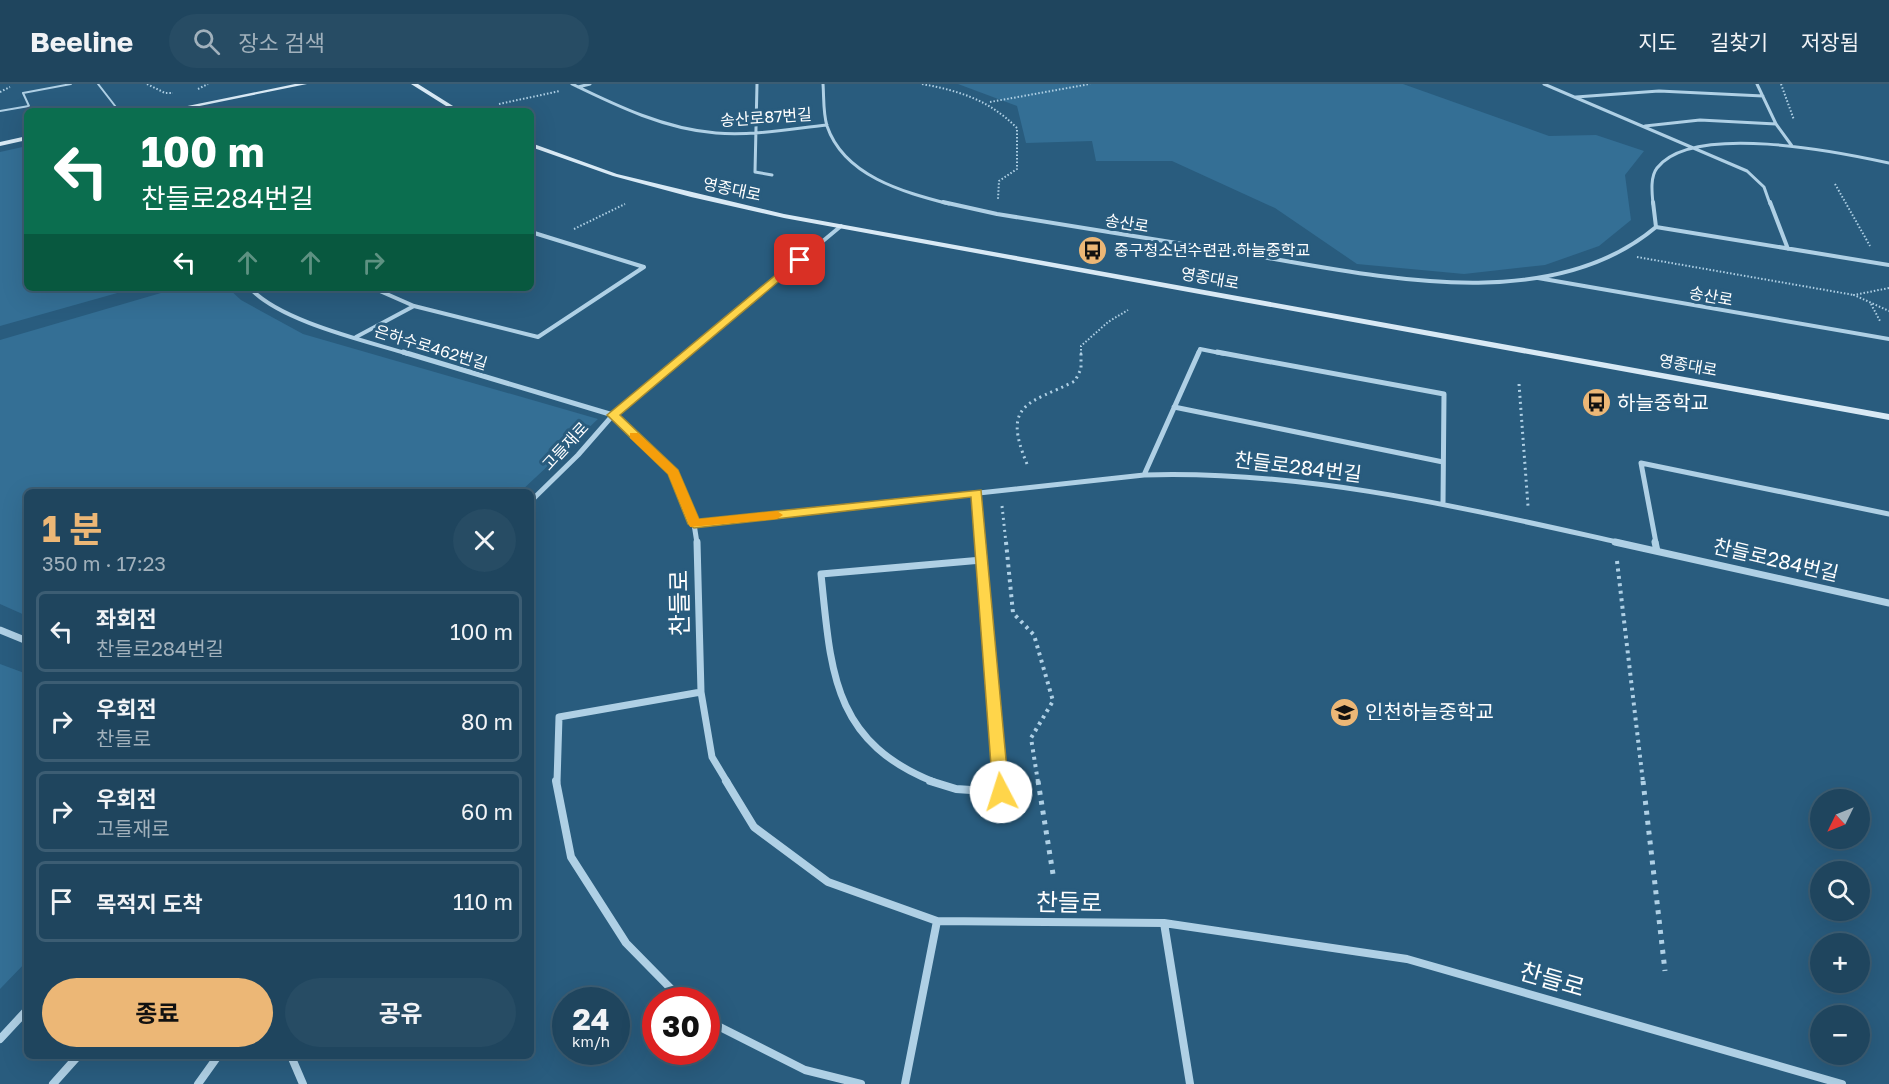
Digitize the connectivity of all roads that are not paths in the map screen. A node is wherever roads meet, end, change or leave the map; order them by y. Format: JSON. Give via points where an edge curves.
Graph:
{"nodes":[{"id":1,"x":70,"y":84,"type":"edge"},
{"id":2,"x":98,"y":84,"type":"edge"},
{"id":3,"x":304,"y":84,"type":"edge"},
{"id":4,"x":414,"y":84,"type":"edge"},
{"id":5,"x":572,"y":84,"type":"edge"},
{"id":6,"x":590,"y":84,"type":"edge"},
{"id":7,"x":757,"y":84,"type":"edge"},
{"id":8,"x":823,"y":84,"type":"edge"},
{"id":9,"x":1544,"y":84,"type":"edge"},
{"id":10,"x":1757,"y":84,"type":"edge"},
{"id":11,"x":577,"y":87,"type":"junction"},
{"id":12,"x":1763,"y":96,"type":"junction"},
{"id":13,"x":1576,"y":97,"type":"junction"},
{"id":14,"x":117,"y":108,"type":"edge"},
{"id":15,"x":181,"y":108,"type":"edge"},
{"id":16,"x":453,"y":108,"type":"edge"},
{"id":17,"x":0,"y":111,"type":"edge"},
{"id":18,"x":1776,"y":124,"type":"junction"},
{"id":19,"x":827,"y":125,"type":"junction"},
{"id":20,"x":1644,"y":126,"type":"junction"},
{"id":21,"x":756,"y":132,"type":"junction"},
{"id":22,"x":24,"y":139,"type":"edge"},
{"id":23,"x":0,"y":144,"type":"edge"},
{"id":24,"x":534,"y":146,"type":"edge"},
{"id":25,"x":1793,"y":146,"type":"junction"},
{"id":26,"x":1695,"y":148,"type":"junction"},
{"id":27,"x":1889,"y":162,"type":"edge"},
{"id":28,"x":772,"y":176,"type":"dead end"},
{"id":29,"x":841,"y":226,"type":"junction"},
{"id":30,"x":1656,"y":227,"type":"junction"},
{"id":31,"x":534,"y":233,"type":"edge"},
{"id":32,"x":1788,"y":249,"type":"junction"},
{"id":33,"x":1889,"y":265,"type":"edge"},
{"id":34,"x":1529,"y":277,"type":"junction"},
{"id":35,"x":253,"y":291,"type":"edge"},
{"id":36,"x":380,"y":291,"type":"edge"},
{"id":37,"x":414,"y":306,"type":"junction"},
{"id":38,"x":356,"y":337,"type":"junction"},
{"id":39,"x":1889,"y":339,"type":"edge"},
{"id":40,"x":1174,"y":408,"type":"junction"},
{"id":41,"x":613,"y":415,"type":"junction"},
{"id":42,"x":1889,"y":417,"type":"edge"},
{"id":43,"x":1443,"y":462,"type":"junction"},
{"id":44,"x":1144,"y":475,"type":"junction"},
{"id":45,"x":977,"y":493,"type":"junction"},
{"id":46,"x":534,"y":498,"type":"edge"},
{"id":47,"x":1443,"y":504,"type":"junction"},
{"id":48,"x":1889,"y":514,"type":"edge"},
{"id":49,"x":694,"y":524,"type":"junction"},
{"id":50,"x":1657,"y":551,"type":"junction"},
{"id":51,"x":982,"y":560,"type":"junction"},
{"id":52,"x":1889,"y":603,"type":"edge"},
{"id":53,"x":0,"y":630,"type":"edge"},
{"id":54,"x":24,"y":640,"type":"edge"},
{"id":55,"x":700,"y":692,"type":"junction"},
{"id":56,"x":937,"y":921,"type":"junction"},
{"id":57,"x":1164,"y":923,"type":"junction"},
{"id":58,"x":669,"y":987,"type":"edge"},
{"id":59,"x":24,"y":1013,"type":"edge"},
{"id":60,"x":720,"y":1027,"type":"edge"},
{"id":61,"x":0,"y":1039,"type":"edge"},
{"id":62,"x":75,"y":1059,"type":"edge"},
{"id":63,"x":216,"y":1059,"type":"edge"},
{"id":64,"x":292,"y":1059,"type":"edge"},
{"id":65,"x":1833,"y":1082,"type":"edge"},
{"id":66,"x":53,"y":1084,"type":"edge"},
{"id":67,"x":198,"y":1084,"type":"edge"},
{"id":68,"x":303,"y":1084,"type":"edge"},
{"id":69,"x":861,"y":1084,"type":"edge"},
{"id":70,"x":905,"y":1084,"type":"edge"},
{"id":71,"x":1190,"y":1084,"type":"edge"},
{"id":72,"x":1842,"y":1084,"type":"edge"}],
"edges":[{"from":1,"to":17,"type":"lane","via":[[23,93],[29,106]]},
{"from":2,"to":14,"type":"lane"},
{"from":3,"to":15,"type":"street"},
{"from":4,"to":16,"type":"street"},
{"from":5,"to":11,"type":"street","name":"송산로87번길"},
{"from":6,"to":11,"type":"street"},
{"from":7,"to":21,"type":"street"},
{"from":8,"to":19,"type":"street","name":"송산로"},
{"from":9,"to":13,"type":"street"},
{"from":10,"to":12,"type":"street"},
{"from":11,"to":21,"type":"street","name":"송산로87번길","via":[[699,131]]},
{"from":12,"to":13,"type":"street","via":[[1659,91]]},
{"from":12,"to":18,"type":"street"},
{"from":13,"to":20,"type":"street"},
{"from":18,"to":20,"type":"street","via":[[1700,120]]},
{"from":18,"to":25,"type":"street"},
{"from":19,"to":21,"type":"street","name":"송산로87번길"},
{"from":19,"to":34,"type":"street","name":"송산로","via":[[836,145],[855,165],[902,190],[937,201],[1391,278],[1440,281]]},
{"from":20,"to":26,"type":"street"},
{"from":21,"to":28,"type":"street","via":[[755,172]]},
{"from":22,"to":23,"type":"street"},
{"from":24,"to":29,"type":"street","name":"영종대로","via":[[615,175],[691,195]]},
{"from":25,"to":26,"type":"street","via":[[1741,144]]},
{"from":25,"to":27,"type":"street"},
{"from":26,"to":30,"type":"street","via":[[1658,166],[1653,177]]},
{"from":26,"to":32,"type":"street","via":[[1757,177]]},
{"from":29,"to":41,"type":"street","name":"고들재로"},
{"from":29,"to":42,"type":"street","name":"영종대로"},
{"from":30,"to":32,"type":"street"},
{"from":30,"to":34,"type":"street","name":"송산로","via":[[1615,256],[1564,272]]},
{"from":31,"to":37,"type":"street","via":[[644,267],[538,337]]},
{"from":32,"to":33,"type":"street"},
{"from":34,"to":39,"type":"street","name":"송산로"},
{"from":35,"to":38,"type":"street","name":"은하수로462번길","via":[[313,325]]},
{"from":36,"to":37,"type":"street"},
{"from":37,"to":38,"type":"street"},
{"from":38,"to":41,"type":"street","name":"은하수로462번길"},
{"from":40,"to":43,"type":"street"},
{"from":40,"to":43,"type":"street","via":[[1200,349],[1444,394]]},
{"from":40,"to":44,"type":"street"},
{"from":41,"to":46,"type":"street","name":"고들재로"},
{"from":41,"to":49,"type":"street","name":"찬들로","via":[[674,473]]},
{"from":43,"to":47,"type":"street"},
{"from":44,"to":45,"type":"street","name":"찬들로284번길"},
{"from":44,"to":47,"type":"street","name":"찬들로284번길","via":[[1270,477]]},
{"from":45,"to":49,"type":"street","name":"찬들로284번길"},
{"from":45,"to":51,"type":"street"},
{"from":47,"to":50,"type":"street","name":"찬들로284번길"},
{"from":48,"to":50,"type":"street","via":[[1641,463]]},
{"from":49,"to":55,"type":"street","name":"찬들로","via":[[699,553]]},
{"from":50,"to":52,"type":"street","name":"찬들로284번길"},
{"from":51,"to":51,"type":"street","via":[[983,572],[1001,792],[951,788],[904,768],[869,739],[846,711],[834,680],[820,574]]},
{"from":53,"to":54,"type":"street"},
{"from":55,"to":56,"type":"street","name":"찬들로","via":[[712,757],[754,826],[828,882]]},
{"from":55,"to":58,"type":"street","via":[[559,717],[556,779],[571,857],[626,943]]},
{"from":56,"to":57,"type":"street","name":"찬들로"},
{"from":56,"to":70,"type":"street"},
{"from":57,"to":65,"type":"street","name":"찬들로","via":[[1407,959]]},
{"from":57,"to":71,"type":"street"},
{"from":59,"to":61,"type":"street"},
{"from":60,"to":69,"type":"street","via":[[805,1070]]},
{"from":62,"to":66,"type":"street"},
{"from":63,"to":67,"type":"street"},
{"from":64,"to":68,"type":"street"},
{"from":65,"to":72,"type":"street","name":"찬들로"}]}
